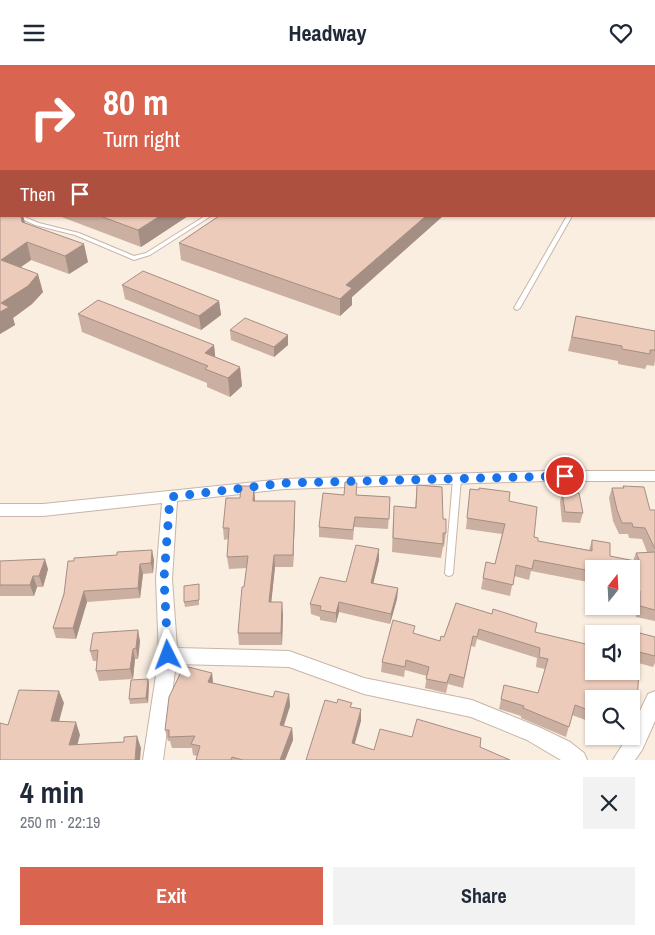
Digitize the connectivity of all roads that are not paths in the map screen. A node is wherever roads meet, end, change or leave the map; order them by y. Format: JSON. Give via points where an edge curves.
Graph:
{"nodes":[{"id":1,"x":20,"y":217,"type":"edge"},
{"id":2,"x":207,"y":217,"type":"edge"},
{"id":3,"x":569,"y":217,"type":"edge"},
{"id":4,"x":517,"y":308,"type":"dead end"},
{"id":5,"x":655,"y":476,"type":"edge"},
{"id":6,"x":457,"y":479,"type":"junction"},
{"id":7,"x":170,"y":497,"type":"junction"},
{"id":8,"x":0,"y":510,"type":"edge"},
{"id":9,"x":449,"y":573,"type":"dead end"},
{"id":10,"x":168,"y":655,"type":"junction"},
{"id":11,"x":655,"y":700,"type":"edge"},
{"id":12,"x":153,"y":760,"type":"edge"},
{"id":13,"x":577,"y":760,"type":"edge"},
{"id":14,"x":623,"y":760,"type":"edge"}],
"edges":[{"from":1,"to":2,"type":"lane","via":[[77,234],[134,257],[148,254]]},
{"from":3,"to":4,"type":"lane"},
{"from":5,"to":6,"type":"street"},
{"from":6,"to":7,"type":"street","via":[[284,483]]},
{"from":6,"to":9,"type":"lane"},
{"from":7,"to":8,"type":"street","via":[[43,510]]},
{"from":7,"to":10,"type":"street","via":[[164,579]]},
{"from":10,"to":12,"type":"street"},
{"from":10,"to":13,"type":"street","via":[[289,659],[364,686],[472,709],[534,734]]},
{"from":11,"to":14,"type":"street","via":[[635,743]]}]}
